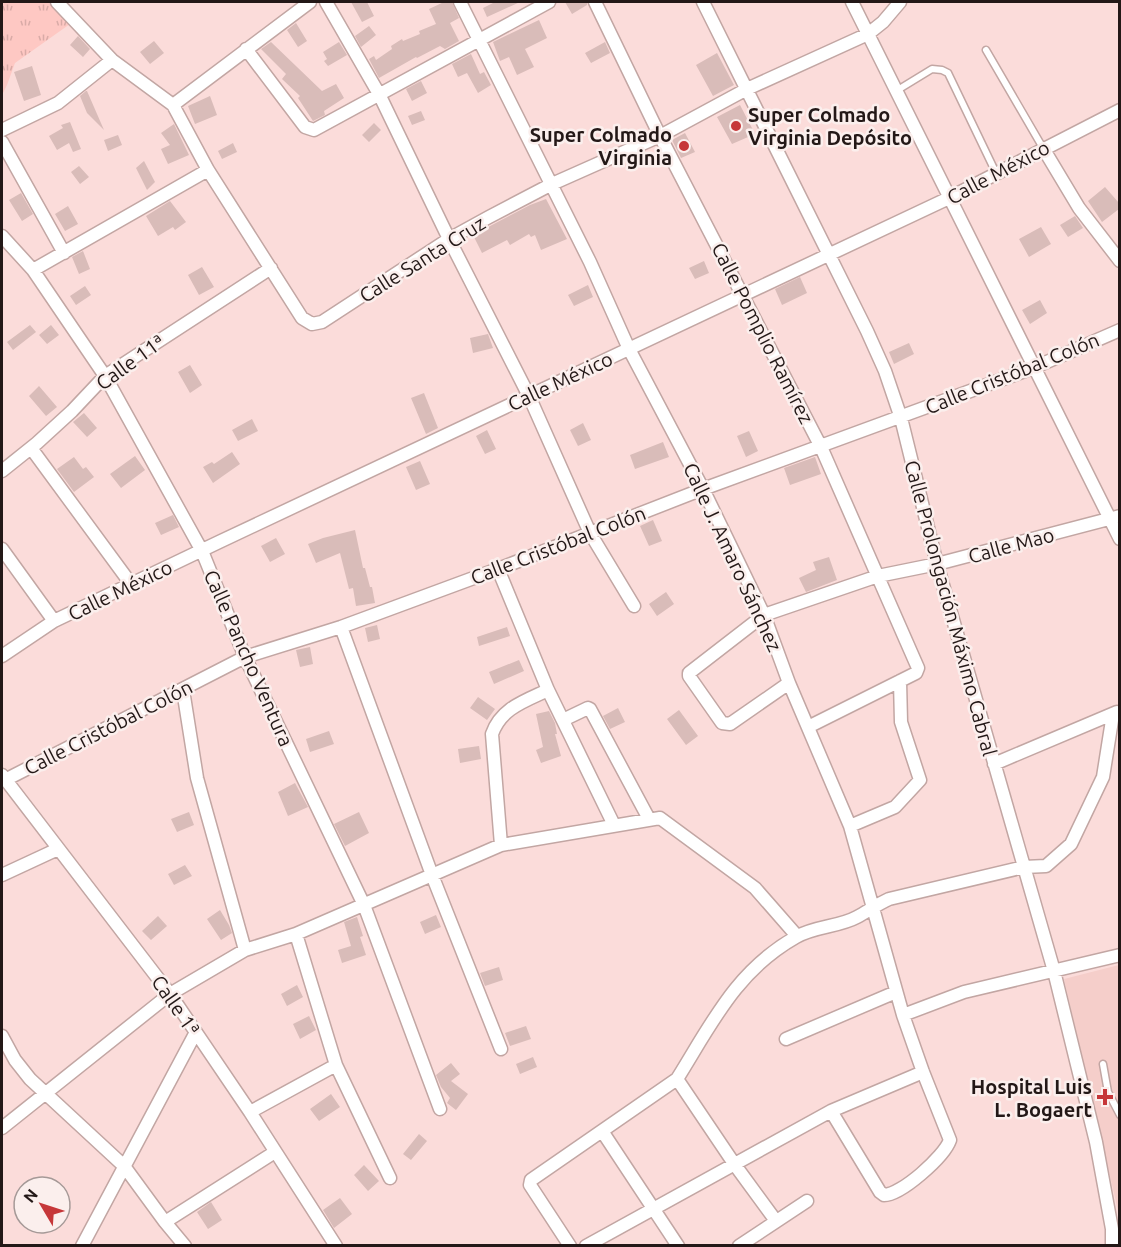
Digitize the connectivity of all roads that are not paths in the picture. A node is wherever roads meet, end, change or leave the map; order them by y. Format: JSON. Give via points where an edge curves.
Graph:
{"nodes":[{"id":1,"x":57,"y":2,"type":"edge"},
{"id":2,"x":310,"y":2,"type":"edge"},
{"id":3,"x":326,"y":2,"type":"edge"},
{"id":4,"x":460,"y":2,"type":"edge"},
{"id":5,"x":549,"y":2,"type":"edge"},
{"id":6,"x":595,"y":2,"type":"edge"},
{"id":7,"x":703,"y":2,"type":"edge"},
{"id":8,"x":852,"y":2,"type":"edge"},
{"id":9,"x":900,"y":2,"type":"edge"},
{"id":10,"x":868,"y":34,"type":"junction"},
{"id":11,"x":478,"y":41,"type":"junction"},
{"id":12,"x":246,"y":49,"type":"junction"},
{"id":13,"x":986,"y":50,"type":"dead end"},
{"id":14,"x":112,"y":60,"type":"junction"},
{"id":15,"x":747,"y":89,"type":"junction"},
{"id":16,"x":896,"y":91,"type":"junction"},
{"id":17,"x":379,"y":94,"type":"junction"},
{"id":18,"x":173,"y":105,"type":"junction"},
{"id":19,"x":1119,"y":110,"type":"edge"},
{"id":20,"x":2,"y":130,"type":"edge"},
{"id":21,"x":660,"y":136,"type":"junction"},
{"id":22,"x":2,"y":142,"type":"edge"},
{"id":23,"x":1043,"y":148,"type":"junction"},
{"id":24,"x":208,"y":170,"type":"junction"},
{"id":25,"x":996,"y":173,"type":"junction"},
{"id":26,"x":552,"y":184,"type":"junction"},
{"id":27,"x":949,"y":198,"type":"junction"},
{"id":28,"x":2,"y":236,"type":"edge"},
{"id":29,"x":449,"y":239,"type":"junction"},
{"id":30,"x":64,"y":253,"type":"junction"},
{"id":31,"x":828,"y":255,"type":"junction"},
{"id":32,"x":1119,"y":261,"type":"edge"},
{"id":33,"x":271,"y":267,"type":"junction"},
{"id":34,"x":33,"y":270,"type":"junction"},
{"id":35,"x":743,"y":295,"type":"junction"},
{"id":36,"x":1119,"y":330,"type":"edge"},
{"id":37,"x":629,"y":349,"type":"junction"},
{"id":38,"x":1034,"y":368,"type":"junction"},
{"id":39,"x":105,"y":376,"type":"junction"},
{"id":40,"x":529,"y":396,"type":"junction"},
{"id":41,"x":901,"y":418,"type":"junction"},
{"id":42,"x":821,"y":447,"type":"junction"},
{"id":43,"x":30,"y":448,"type":"junction"},
{"id":44,"x":2,"y":471,"type":"edge"},
{"id":45,"x":703,"y":489,"type":"junction"},
{"id":46,"x":1115,"y":518,"type":"edge"},
{"id":47,"x":590,"y":533,"type":"junction"},
{"id":48,"x":1119,"y":539,"type":"edge"},
{"id":49,"x":2,"y":549,"type":"edge"},
{"id":50,"x":202,"y":551,"type":"junction"},
{"id":51,"x":937,"y":564,"type":"junction"},
{"id":52,"x":498,"y":568,"type":"junction"},
{"id":53,"x":878,"y":576,"type":"junction"},
{"id":54,"x":131,"y":584,"type":"junction"},
{"id":55,"x":634,"y":606,"type":"dead end"},
{"id":56,"x":764,"y":615,"type":"junction"},
{"id":57,"x":54,"y":621,"type":"junction"},
{"id":58,"x":341,"y":627,"type":"junction"},
{"id":59,"x":2,"y":656,"type":"edge"},
{"id":60,"x":245,"y":657,"type":"junction"},
{"id":61,"x":900,"y":681,"type":"junction"},
{"id":62,"x":789,"y":683,"type":"junction"},
{"id":63,"x":183,"y":690,"type":"junction"},
{"id":64,"x":548,"y":690,"type":"junction"},
{"id":65,"x":1116,"y":712,"type":"edge"},
{"id":66,"x":563,"y":720,"type":"junction"},
{"id":67,"x":808,"y":727,"type":"junction"},
{"id":68,"x":994,"y":764,"type":"junction"},
{"id":69,"x":3,"y":778,"type":"edge"},
{"id":70,"x":649,"y":819,"type":"junction"},
{"id":71,"x":614,"y":825,"type":"junction"},
{"id":72,"x":850,"y":826,"type":"junction"},
{"id":73,"x":501,"y":845,"type":"junction"},
{"id":74,"x":58,"y":849,"type":"junction"},
{"id":75,"x":1024,"y":867,"type":"junction"},
{"id":76,"x":2,"y":875,"type":"edge"},
{"id":77,"x":432,"y":875,"type":"junction"},
{"id":78,"x":364,"y":905,"type":"junction"},
{"id":79,"x":873,"y":906,"type":"junction"},
{"id":80,"x":296,"y":934,"type":"junction"},
{"id":81,"x":797,"y":936,"type":"junction"},
{"id":82,"x":245,"y":950,"type":"junction"},
{"id":83,"x":1119,"y":955,"type":"edge"},
{"id":84,"x":1054,"y":971,"type":"junction"},
{"id":85,"x":896,"y":992,"type":"junction"},
{"id":86,"x":170,"y":994,"type":"junction"},
{"id":87,"x":903,"y":1015,"type":"junction"},
{"id":88,"x":196,"y":1032,"type":"junction"},
{"id":89,"x":2,"y":1036,"type":"edge"},
{"id":90,"x":786,"y":1040,"type":"dead end"},
{"id":91,"x":501,"y":1049,"type":"dead end"},
{"id":92,"x":1103,"y":1064,"type":"dead end"},
{"id":93,"x":336,"y":1065,"type":"junction"},
{"id":94,"x":923,"y":1072,"type":"junction"},
{"id":95,"x":677,"y":1079,"type":"junction"},
{"id":96,"x":44,"y":1093,"type":"junction"},
{"id":97,"x":440,"y":1109,"type":"dead end"},
{"id":98,"x":1118,"y":1110,"type":"edge"},
{"id":99,"x":831,"y":1111,"type":"junction"},
{"id":100,"x":250,"y":1112,"type":"junction"},
{"id":101,"x":2,"y":1128,"type":"edge"},
{"id":102,"x":602,"y":1131,"type":"junction"},
{"id":103,"x":275,"y":1152,"type":"junction"},
{"id":104,"x":735,"y":1165,"type":"junction"},
{"id":105,"x":124,"y":1166,"type":"junction"},
{"id":106,"x":390,"y":1178,"type":"dead end"},
{"id":107,"x":807,"y":1201,"type":"dead end"},
{"id":108,"x":653,"y":1208,"type":"junction"},
{"id":109,"x":776,"y":1221,"type":"junction"},
{"id":110,"x":165,"y":1222,"type":"junction"},
{"id":111,"x":1116,"y":1228,"type":"edge"},
{"id":112,"x":82,"y":1245,"type":"edge"},
{"id":113,"x":185,"y":1245,"type":"edge"},
{"id":114,"x":336,"y":1245,"type":"edge"},
{"id":115,"x":570,"y":1245,"type":"edge"},
{"id":116,"x":586,"y":1245,"type":"edge"},
{"id":117,"x":678,"y":1245,"type":"edge"},
{"id":118,"x":739,"y":1245,"type":"edge"},
{"id":119,"x":1112,"y":1245,"type":"edge"}],
"edges":[{"from":1,"to":14,"type":"street","name":"Calle Santa Cruz"},
{"from":2,"to":12,"type":"street"},
{"from":3,"to":17,"type":"street"},
{"from":4,"to":11,"type":"street","name":"Calle J. Amaro Sánchez"},
{"from":5,"to":11,"type":"street"},
{"from":6,"to":21,"type":"street","name":"Calle Pomplio Ramírez"},
{"from":7,"to":15,"type":"street","name":"Calle Prolongación Máximo Cabral"},
{"from":8,"to":10,"type":"street"},
{"from":9,"to":10,"type":"street","name":"Calle Santa Cruz"},
{"from":10,"to":15,"type":"street","name":"Calle Santa Cruz"},
{"from":10,"to":16,"type":"street"},
{"from":11,"to":17,"type":"street"},
{"from":11,"to":26,"type":"street","name":"Calle J. Amaro Sánchez"},
{"from":12,"to":17,"type":"street","via":[[305,127],[314,130]]},
{"from":12,"to":18,"type":"street"},
{"from":13,"to":23,"type":"lane"},
{"from":14,"to":18,"type":"street","name":"Calle Santa Cruz"},
{"from":14,"to":20,"type":"street","via":[[58,103]]},
{"from":15,"to":21,"type":"street","name":"Calle Santa Cruz"},
{"from":15,"to":31,"type":"street","name":"Calle Prolongación Máximo Cabral"},
{"from":16,"to":25,"type":"lane","via":[[932,69],[948,73]]},
{"from":16,"to":27,"type":"street"},
{"from":17,"to":29,"type":"street"},
{"from":18,"to":24,"type":"street","name":"Calle Santa Cruz"},
{"from":19,"to":23,"type":"street","name":"Calle México"},
{"from":21,"to":26,"type":"street","name":"Calle Santa Cruz"},
{"from":21,"to":35,"type":"street","name":"Calle Pomplio Ramírez"},
{"from":22,"to":30,"type":"street"},
{"from":23,"to":25,"type":"street","name":"Calle México"},
{"from":23,"to":32,"type":"street","via":[[1079,208]]},
{"from":24,"to":30,"type":"street"},
{"from":24,"to":33,"type":"street","name":"Calle Santa Cruz"},
{"from":25,"to":27,"type":"street","name":"Calle México"},
{"from":26,"to":29,"type":"street","name":"Calle Santa Cruz"},
{"from":26,"to":37,"type":"street","name":"Calle J. Amaro Sánchez"},
{"from":27,"to":31,"type":"street","name":"Calle México"},
{"from":27,"to":38,"type":"street"},
{"from":28,"to":34,"type":"street","name":"Calle Pancho Ventura"},
{"from":29,"to":33,"type":"street","name":"Calle Santa Cruz","via":[[322,322],[312,324],[302,318]]},
{"from":29,"to":40,"type":"street"},
{"from":30,"to":34,"type":"street"},
{"from":31,"to":35,"type":"street","name":"Calle México"},
{"from":31,"to":41,"type":"street","name":"Calle Prolongación Máximo Cabral","via":[[876,351]]},
{"from":33,"to":39,"type":"street","name":"Calle 11ª"},
{"from":34,"to":39,"type":"street","name":"Calle Pancho Ventura"},
{"from":35,"to":37,"type":"street","name":"Calle México"},
{"from":35,"to":42,"type":"street","name":"Calle Pomplio Ramírez"},
{"from":36,"to":38,"type":"street","name":"Calle Cristóbal Colón"},
{"from":37,"to":40,"type":"street","name":"Calle México"},
{"from":37,"to":45,"type":"street","name":"Calle J. Amaro Sánchez"},
{"from":38,"to":41,"type":"street","name":"Calle Cristóbal Colón"},
{"from":38,"to":46,"type":"street"},
{"from":39,"to":43,"type":"street","name":"Calle 11ª"},
{"from":39,"to":50,"type":"street","name":"Calle Pancho Ventura"},
{"from":40,"to":47,"type":"street"},
{"from":40,"to":50,"type":"street","name":"Calle México"},
{"from":41,"to":42,"type":"street","name":"Calle Cristóbal Colón"},
{"from":41,"to":51,"type":"street","name":"Calle Prolongación Máximo Cabral"},
{"from":42,"to":45,"type":"street","name":"Calle Cristóbal Colón"},
{"from":42,"to":53,"type":"street","name":"Calle Pomplio Ramírez"},
{"from":43,"to":44,"type":"street","name":"Calle 11ª"},
{"from":43,"to":54,"type":"street"},
{"from":45,"to":47,"type":"street","name":"Calle Cristóbal Colón"},
{"from":45,"to":56,"type":"street","name":"Calle J. Amaro Sánchez"},
{"from":46,"to":48,"type":"street"},
{"from":46,"to":51,"type":"street","name":"Calle Mao"},
{"from":47,"to":52,"type":"street","name":"Calle Cristóbal Colón"},
{"from":47,"to":55,"type":"street"},
{"from":49,"to":57,"type":"street"},
{"from":50,"to":54,"type":"street","name":"Calle México"},
{"from":50,"to":60,"type":"street","name":"Calle Pancho Ventura"},
{"from":51,"to":53,"type":"street","name":"Calle Mao"},
{"from":51,"to":68,"type":"street","name":"Calle Prolongación Máximo Cabral"},
{"from":52,"to":58,"type":"street","name":"Calle Cristóbal Colón"},
{"from":52,"to":64,"type":"street"},
{"from":53,"to":56,"type":"street","name":"Calle Mao"},
{"from":53,"to":61,"type":"street","name":"Calle Pomplio Ramírez","via":[[917,671]]},
{"from":54,"to":57,"type":"street","name":"Calle México"},
{"from":56,"to":62,"type":"street","name":"Calle J. Amaro Sánchez"},
{"from":56,"to":62,"type":"street","name":"Calle Mao","via":[[690,670],[689,676],[726,724]]},
{"from":57,"to":59,"type":"street","name":"Calle México"},
{"from":58,"to":60,"type":"street","name":"Calle Cristóbal Colón"},
{"from":58,"to":77,"type":"street"},
{"from":60,"to":63,"type":"street","name":"Calle Cristóbal Colón"},
{"from":60,"to":78,"type":"street","name":"Calle Pancho Ventura"},
{"from":61,"to":67,"type":"street"},
{"from":61,"to":72,"type":"street","via":[[901,722],[920,780],[895,807]]},
{"from":62,"to":67,"type":"street","name":"Calle J. Amaro Sánchez"},
{"from":63,"to":69,"type":"street","name":"Calle Cristóbal Colón"},
{"from":63,"to":82,"type":"street","via":[[197,778]]},
{"from":64,"to":66,"type":"street"},
{"from":64,"to":73,"type":"street","via":[[511,707],[492,734]]},
{"from":65,"to":68,"type":"street"},
{"from":65,"to":75,"type":"street","via":[[1103,777],[1071,844],[1046,866]]},
{"from":66,"to":70,"type":"street","via":[[590,709]]},
{"from":66,"to":71,"type":"street"},
{"from":67,"to":72,"type":"street","name":"Calle J. Amaro Sánchez"},
{"from":68,"to":75,"type":"street","name":"Calle Prolongación Máximo Cabral"},
{"from":69,"to":74,"type":"street","name":"Calle 1ª"},
{"from":70,"to":71,"type":"street"},
{"from":70,"to":81,"type":"street","via":[[664,820],[755,888]]},
{"from":71,"to":73,"type":"street"},
{"from":72,"to":79,"type":"street","name":"Calle J. Amaro Sánchez"},
{"from":73,"to":77,"type":"street"},
{"from":74,"to":76,"type":"street"},
{"from":74,"to":86,"type":"street","name":"Calle 1ª"},
{"from":75,"to":79,"type":"street"},
{"from":75,"to":84,"type":"street","name":"Calle Prolongación Máximo Cabral"},
{"from":77,"to":78,"type":"street"},
{"from":77,"to":91,"type":"street"},
{"from":78,"to":80,"type":"street"},
{"from":78,"to":97,"type":"street","name":"Calle Pancho Ventura"},
{"from":79,"to":81,"type":"street","via":[[857,917]]},
{"from":79,"to":85,"type":"street","name":"Calle J. Amaro Sánchez"},
{"from":80,"to":82,"type":"street"},
{"from":80,"to":93,"type":"street"},
{"from":81,"to":95,"type":"street","via":[[754,967],[735,987]]},
{"from":82,"to":86,"type":"street"},
{"from":83,"to":84,"type":"street"},
{"from":84,"to":87,"type":"street","via":[[964,992]]},
{"from":84,"to":111,"type":"street","name":"Calle Prolongación Máximo Cabral"},
{"from":85,"to":87,"type":"street","name":"Calle J. Amaro Sánchez"},
{"from":85,"to":90,"type":"street"},
{"from":86,"to":88,"type":"street","name":"Calle 1ª"},
{"from":86,"to":96,"type":"street"},
{"from":87,"to":94,"type":"street","name":"Calle J. Amaro Sánchez"},
{"from":88,"to":100,"type":"street","name":"Calle 1ª"},
{"from":88,"to":105,"type":"street"},
{"from":89,"to":96,"type":"street","via":[[19,1065]]},
{"from":92,"to":98,"type":"lane","via":[[1108,1092]]},
{"from":93,"to":100,"type":"street"},
{"from":93,"to":106,"type":"street"},
{"from":94,"to":99,"type":"street"},
{"from":94,"to":99,"type":"street","name":"Calle J. Amaro Sánchez","via":[[950,1140],[934,1163],[892,1194],[880,1192]]},
{"from":95,"to":102,"type":"street"},
{"from":95,"to":104,"type":"street"},
{"from":96,"to":101,"type":"street"},
{"from":96,"to":105,"type":"street"},
{"from":99,"to":104,"type":"street"},
{"from":100,"to":103,"type":"street","name":"Calle 1ª"},
{"from":102,"to":108,"type":"street"},
{"from":102,"to":115,"type":"street","via":[[530,1183]]},
{"from":103,"to":110,"type":"street"},
{"from":103,"to":114,"type":"street","name":"Calle 1ª"},
{"from":104,"to":108,"type":"street"},
{"from":104,"to":109,"type":"street"},
{"from":105,"to":110,"type":"street"},
{"from":105,"to":112,"type":"street"},
{"from":107,"to":109,"type":"street"},
{"from":108,"to":116,"type":"street"},
{"from":108,"to":117,"type":"street"},
{"from":109,"to":118,"type":"street"},
{"from":110,"to":113,"type":"street"},
{"from":111,"to":119,"type":"street","name":"Calle Prolongación Máximo Cabral"}]}
